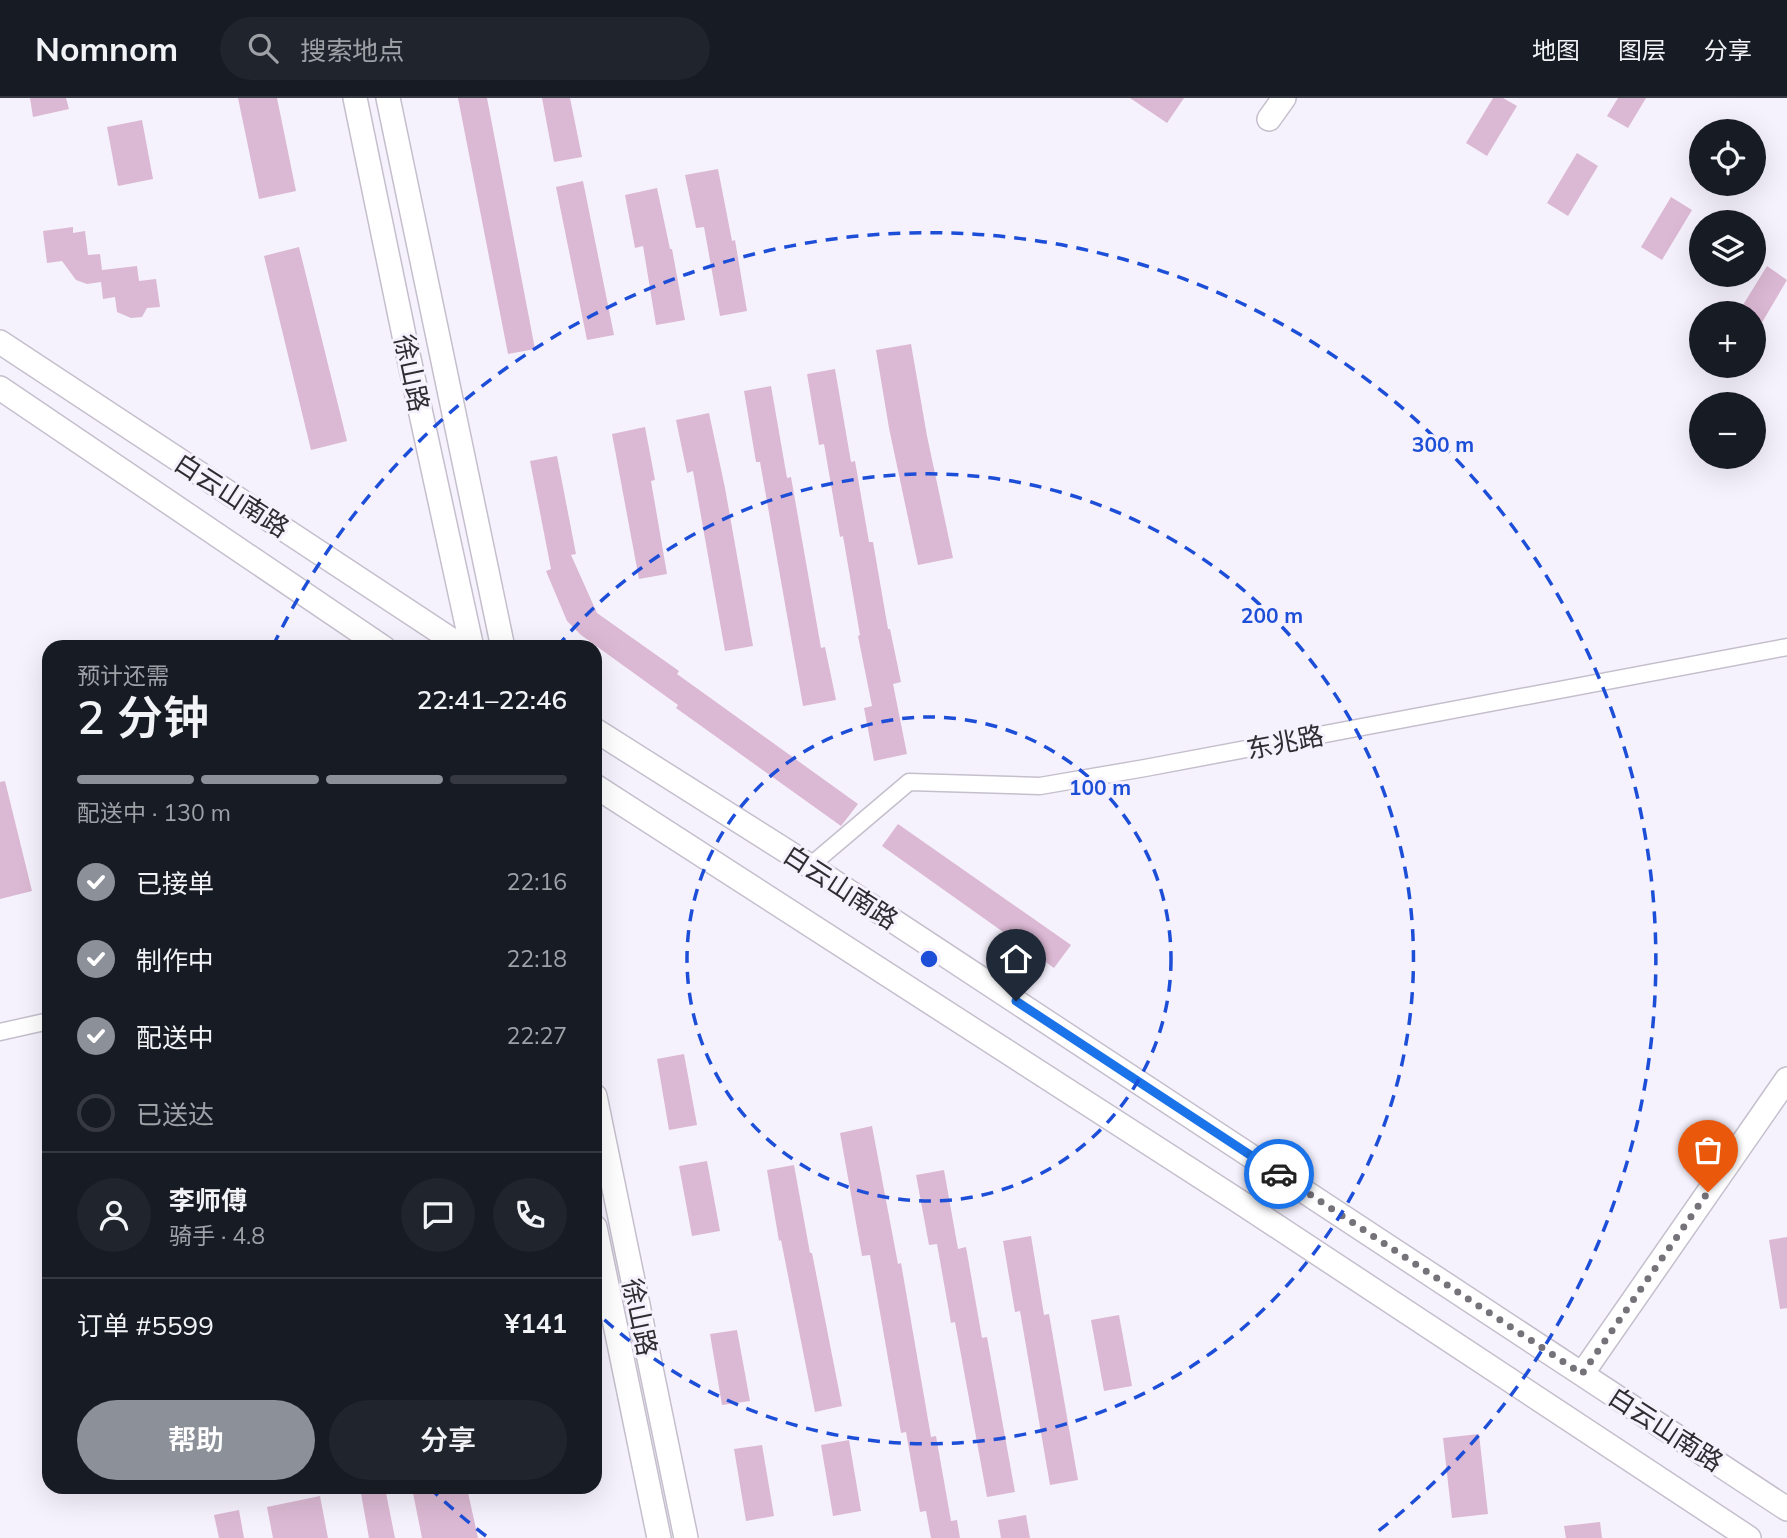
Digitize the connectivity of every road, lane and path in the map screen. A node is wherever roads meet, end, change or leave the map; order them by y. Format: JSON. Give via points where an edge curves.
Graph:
{"nodes":[{"id":1,"x":355,"y":98,"type":"edge"},
{"id":2,"x":388,"y":98,"type":"edge"},
{"id":3,"x":1284,"y":98,"type":"edge"},
{"id":4,"x":1269,"y":119,"type":"dead end"},
{"id":5,"x":0,"y":342,"type":"edge"},
{"id":6,"x":0,"y":388,"type":"edge"},
{"id":7,"x":372,"y":640,"type":"edge"},
{"id":8,"x":452,"y":640,"type":"edge"},
{"id":9,"x":470,"y":640,"type":"edge"},
{"id":10,"x":501,"y":640,"type":"edge"},
{"id":11,"x":1787,"y":647,"type":"edge"},
{"id":12,"x":602,"y":734,"type":"edge"},
{"id":13,"x":602,"y":791,"type":"edge"},
{"id":14,"x":810,"y":866,"type":"junction"},
{"id":15,"x":42,"y":1023,"type":"edge"},
{"id":16,"x":0,"y":1032,"type":"edge"},
{"id":17,"x":1787,"y":1079,"type":"edge"},
{"id":18,"x":602,"y":1130,"type":"edge"},
{"id":19,"x":602,"y":1261,"type":"edge"},
{"id":20,"x":1582,"y":1374,"type":"junction"},
{"id":21,"x":1787,"y":1509,"type":"edge"},
{"id":22,"x":659,"y":1538,"type":"edge"},
{"id":23,"x":686,"y":1538,"type":"edge"},
{"id":24,"x":1749,"y":1538,"type":"edge"}],
"edges":[{"from":1,"to":9,"type":"main road","name":"徐山路"},
{"from":2,"to":10,"type":"main road","name":"徐山路"},
{"from":3,"to":4,"type":"main road"},
{"from":5,"to":8,"type":"main road","name":"白云山南路"},
{"from":6,"to":7,"type":"main road","name":"白云山南路"},
{"from":11,"to":14,"type":"street","name":"东兆路","via":[[1040,786],[909,782]]},
{"from":12,"to":14,"type":"main road","name":"白云山南路"},
{"from":13,"to":24,"type":"main road","name":"白云山南路","via":[[1237,1200]]},
{"from":14,"to":20,"type":"main road","name":"白云山南路"},
{"from":15,"to":16,"type":"street"},
{"from":17,"to":20,"type":"main road"},
{"from":18,"to":23,"type":"main road","name":"徐山路"},
{"from":19,"to":22,"type":"main road","name":"徐山路"},
{"from":20,"to":21,"type":"main road","name":"白云山南路"}]}
